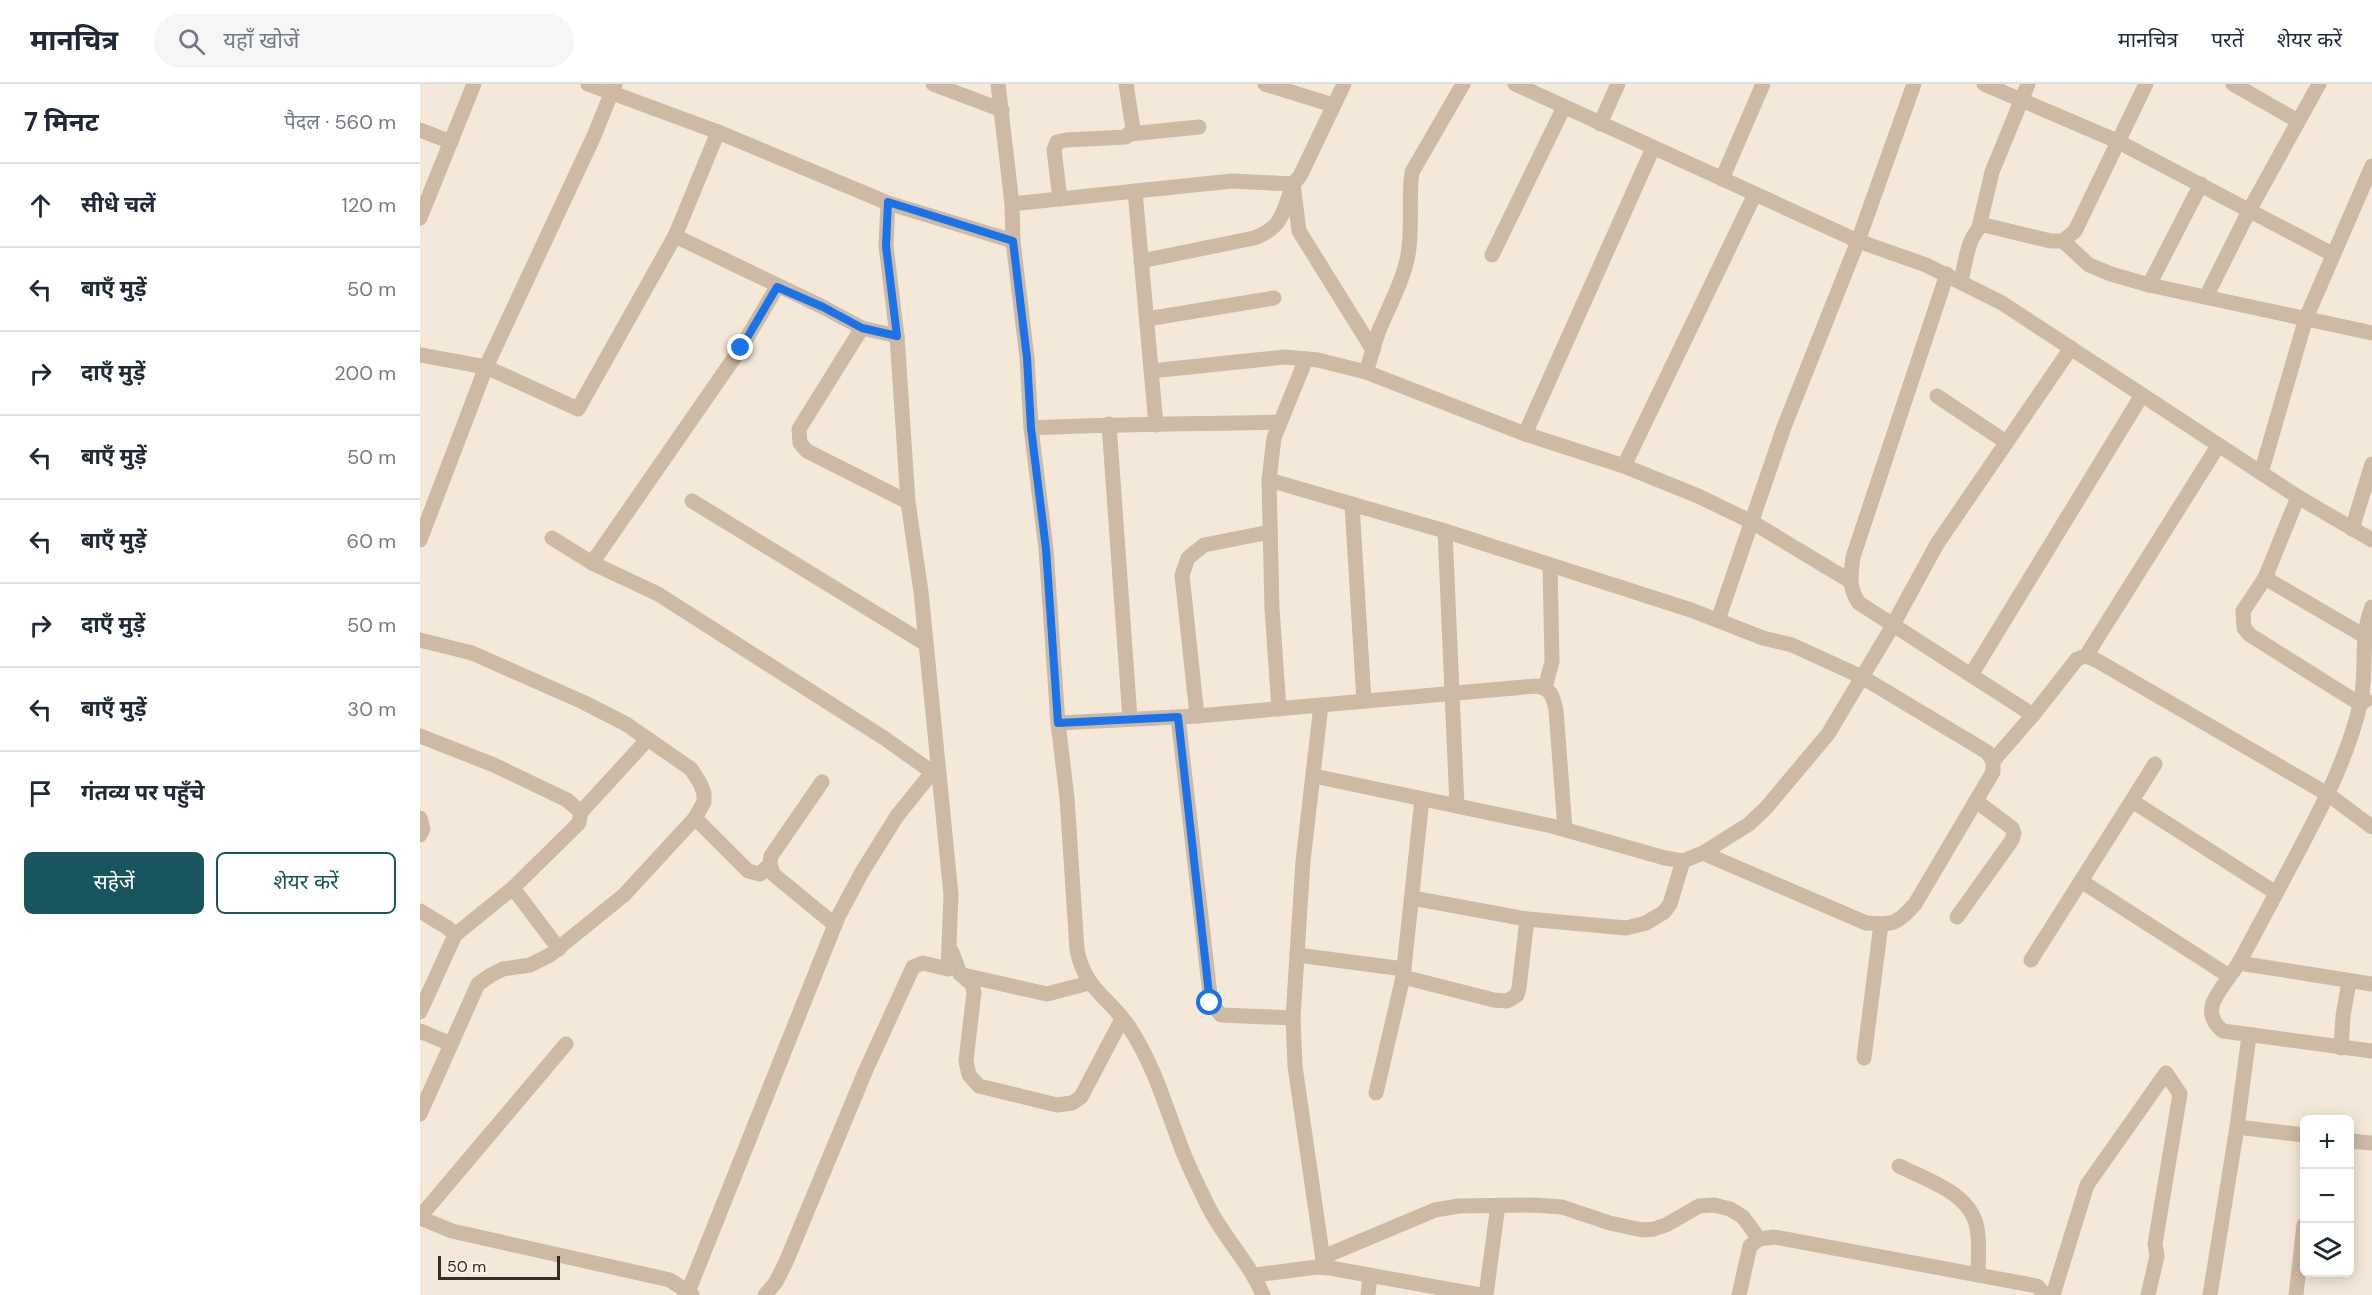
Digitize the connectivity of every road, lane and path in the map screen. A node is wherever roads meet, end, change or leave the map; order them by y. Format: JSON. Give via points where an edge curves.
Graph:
{"nodes":[{"id":1,"x":474,"y":84,"type":"edge"},
{"id":2,"x":588,"y":84,"type":"edge"},
{"id":3,"x":933,"y":84,"type":"edge"},
{"id":4,"x":998,"y":84,"type":"edge"},
{"id":5,"x":1126,"y":84,"type":"edge"},
{"id":6,"x":1265,"y":84,"type":"edge"},
{"id":7,"x":1344,"y":84,"type":"edge"},
{"id":8,"x":1463,"y":84,"type":"edge"},
{"id":9,"x":1515,"y":84,"type":"edge"},
{"id":10,"x":1618,"y":84,"type":"edge"},
{"id":11,"x":1763,"y":84,"type":"edge"},
{"id":12,"x":1914,"y":84,"type":"edge"},
{"id":13,"x":1984,"y":84,"type":"edge"},
{"id":14,"x":2028,"y":84,"type":"edge"},
{"id":15,"x":2146,"y":84,"type":"edge"},
{"id":16,"x":2233,"y":84,"type":"edge"},
{"id":17,"x":2319,"y":84,"type":"edge"},
{"id":18,"x":613,"y":88,"type":"edge"},
{"id":19,"x":2020,"y":99,"type":"junction"},
{"id":20,"x":1333,"y":105,"type":"junction"},
{"id":21,"x":1564,"y":107,"type":"junction"},
{"id":22,"x":1002,"y":110,"type":"junction"},
{"id":23,"x":2298,"y":121,"type":"junction"},
{"id":24,"x":1600,"y":124,"type":"junction"},
{"id":25,"x":1199,"y":127,"type":"dead end"},
{"id":26,"x":420,"y":130,"type":"edge"},
{"id":27,"x":718,"y":132,"type":"junction"},
{"id":28,"x":1130,"y":134,"type":"junction"},
{"id":29,"x":451,"y":141,"type":"junction"},
{"id":30,"x":2117,"y":141,"type":"junction"},
{"id":31,"x":1653,"y":148,"type":"junction"},
{"id":32,"x":2372,"y":166,"type":"edge"},
{"id":33,"x":1722,"y":179,"type":"junction"},
{"id":34,"x":1293,"y":184,"type":"junction"},
{"id":35,"x":2201,"y":184,"type":"junction"},
{"id":36,"x":1136,"y":191,"type":"junction"},
{"id":37,"x":1755,"y":194,"type":"junction"},
{"id":38,"x":1059,"y":199,"type":"junction"},
{"id":39,"x":888,"y":202,"type":"junction"},
{"id":40,"x":1012,"y":204,"type":"junction"},
{"id":41,"x":2250,"y":209,"type":"junction"},
{"id":42,"x":420,"y":218,"type":"edge"},
{"id":43,"x":1979,"y":227,"type":"junction"},
{"id":44,"x":675,"y":236,"type":"junction"},
{"id":45,"x":1013,"y":241,"type":"junction"},
{"id":46,"x":1858,"y":241,"type":"junction"},
{"id":47,"x":2063,"y":241,"type":"junction"},
{"id":48,"x":2332,"y":254,"type":"junction"},
{"id":49,"x":1492,"y":255,"type":"dead end"},
{"id":50,"x":1142,"y":261,"type":"junction"},
{"id":51,"x":1947,"y":274,"type":"junction"},
{"id":52,"x":1961,"y":281,"type":"junction"},
{"id":53,"x":2150,"y":285,"type":"junction"},
{"id":54,"x":777,"y":287,"type":"junction"},
{"id":55,"x":2206,"y":297,"type":"junction"},
{"id":56,"x":1274,"y":298,"type":"dead end"},
{"id":57,"x":2306,"y":318,"type":"junction"},
{"id":58,"x":1147,"y":319,"type":"junction"},
{"id":59,"x":862,"y":328,"type":"junction"},
{"id":60,"x":2372,"y":333,"type":"edge"},
{"id":61,"x":897,"y":336,"type":"junction"},
{"id":62,"x":2071,"y":348,"type":"junction"},
{"id":63,"x":1373,"y":350,"type":"junction"},
{"id":64,"x":420,"y":355,"type":"edge"},
{"id":65,"x":1306,"y":359,"type":"junction"},
{"id":66,"x":486,"y":367,"type":"junction"},
{"id":67,"x":1151,"y":370,"type":"junction"},
{"id":68,"x":1366,"y":372,"type":"junction"},
{"id":69,"x":2142,"y":395,"type":"junction"},
{"id":70,"x":1937,"y":396,"type":"dead end"},
{"id":71,"x":1280,"y":422,"type":"junction"},
{"id":72,"x":1109,"y":424,"type":"junction"},
{"id":73,"x":1156,"y":425,"type":"junction"},
{"id":74,"x":1031,"y":428,"type":"junction"},
{"id":75,"x":1526,"y":434,"type":"junction"},
{"id":76,"x":2006,"y":442,"type":"junction"},
{"id":77,"x":2218,"y":446,"type":"junction"},
{"id":78,"x":2372,"y":464,"type":"edge"},
{"id":79,"x":1624,"y":466,"type":"junction"},
{"id":80,"x":2261,"y":474,"type":"junction"},
{"id":81,"x":1269,"y":480,"type":"junction"},
{"id":82,"x":2298,"y":497,"type":"junction"},
{"id":83,"x":692,"y":501,"type":"dead end"},
{"id":84,"x":908,"y":502,"type":"junction"},
{"id":85,"x":1352,"y":504,"type":"junction"},
{"id":86,"x":1752,"y":522,"type":"junction"},
{"id":87,"x":2352,"y":529,"type":"junction"},
{"id":88,"x":1445,"y":531,"type":"junction"},
{"id":89,"x":1270,"y":532,"type":"junction"},
{"id":90,"x":552,"y":538,"type":"dead end"},
{"id":91,"x":420,"y":540,"type":"edge"},
{"id":92,"x":2372,"y":540,"type":"edge"},
{"id":93,"x":592,"y":563,"type":"junction"},
{"id":94,"x":1550,"y":565,"type":"junction"},
{"id":95,"x":2265,"y":578,"type":"junction"},
{"id":96,"x":1850,"y":581,"type":"junction"},
{"id":97,"x":2372,"y":607,"type":"edge"},
{"id":98,"x":1718,"y":620,"type":"junction"},
{"id":99,"x":1893,"y":625,"type":"junction"},
{"id":100,"x":2366,"y":637,"type":"junction"},
{"id":101,"x":420,"y":640,"type":"edge"},
{"id":102,"x":926,"y":644,"type":"junction"},
{"id":103,"x":2086,"y":656,"type":"junction"},
{"id":104,"x":1971,"y":675,"type":"junction"},
{"id":105,"x":1862,"y":677,"type":"junction"},
{"id":106,"x":1545,"y":687,"type":"junction"},
{"id":107,"x":1452,"y":693,"type":"junction"},
{"id":108,"x":2366,"y":699,"type":"edge"},
{"id":109,"x":1364,"y":701,"type":"junction"},
{"id":110,"x":1321,"y":705,"type":"junction"},
{"id":111,"x":1279,"y":709,"type":"junction"},
{"id":112,"x":2033,"y":715,"type":"junction"},
{"id":113,"x":1197,"y":716,"type":"junction"},
{"id":114,"x":1178,"y":717,"type":"junction"},
{"id":115,"x":1130,"y":719,"type":"junction"},
{"id":116,"x":1058,"y":723,"type":"junction"},
{"id":117,"x":420,"y":736,"type":"edge"},
{"id":118,"x":648,"y":739,"type":"junction"},
{"id":119,"x":1993,"y":761,"type":"junction"},
{"id":120,"x":2155,"y":764,"type":"dead end"},
{"id":121,"x":935,"y":769,"type":"junction"},
{"id":122,"x":1314,"y":776,"type":"junction"},
{"id":123,"x":822,"y":782,"type":"dead end"},
{"id":124,"x":2329,"y":795,"type":"junction"},
{"id":125,"x":1422,"y":799,"type":"junction"},
{"id":126,"x":1976,"y":801,"type":"junction"},
{"id":127,"x":2132,"y":801,"type":"junction"},
{"id":128,"x":1457,"y":806,"type":"junction"},
{"id":129,"x":581,"y":812,"type":"junction"},
{"id":130,"x":420,"y":818,"type":"edge"},
{"id":131,"x":694,"y":818,"type":"junction"},
{"id":132,"x":2372,"y":827,"type":"edge"},
{"id":133,"x":1565,"y":829,"type":"junction"},
{"id":134,"x":420,"y":835,"type":"edge"},
{"id":135,"x":1703,"y":853,"type":"junction"},
{"id":136,"x":1683,"y":861,"type":"junction"},
{"id":137,"x":770,"y":864,"type":"junction"},
{"id":138,"x":2081,"y":881,"type":"junction"},
{"id":139,"x":513,"y":888,"type":"junction"},
{"id":140,"x":2276,"y":893,"type":"junction"},
{"id":141,"x":1412,"y":898,"type":"junction"},
{"id":142,"x":420,"y":911,"type":"edge"},
{"id":143,"x":1957,"y":917,"type":"dead end"},
{"id":144,"x":1527,"y":919,"type":"junction"},
{"id":145,"x":1881,"y":924,"type":"junction"},
{"id":146,"x":835,"y":925,"type":"junction"},
{"id":147,"x":455,"y":935,"type":"junction"},
{"id":148,"x":950,"y":946,"type":"junction"},
{"id":149,"x":559,"y":949,"type":"junction"},
{"id":150,"x":1297,"y":955,"type":"junction"},
{"id":151,"x":2031,"y":960,"type":"dead end"},
{"id":152,"x":2239,"y":963,"type":"junction"},
{"id":153,"x":1404,"y":973,"type":"junction"},
{"id":154,"x":960,"y":974,"type":"junction"},
{"id":155,"x":2229,"y":976,"type":"junction"},
{"id":156,"x":2349,"y":982,"type":"junction"},
{"id":157,"x":1089,"y":983,"type":"junction"},
{"id":158,"x":2372,"y":984,"type":"edge"},
{"id":159,"x":420,"y":1012,"type":"edge"},
{"id":160,"x":1293,"y":1018,"type":"junction"},
{"id":161,"x":1122,"y":1019,"type":"junction"},
{"id":162,"x":420,"y":1031,"type":"edge"},
{"id":163,"x":2249,"y":1036,"type":"junction"},
{"id":164,"x":451,"y":1044,"type":"junction"},
{"id":165,"x":566,"y":1044,"type":"dead end"},
{"id":166,"x":2341,"y":1048,"type":"junction"},
{"id":167,"x":2372,"y":1051,"type":"edge"},
{"id":168,"x":1864,"y":1058,"type":"dead end"},
{"id":169,"x":1376,"y":1093,"type":"dead end"},
{"id":170,"x":420,"y":1114,"type":"edge"},
{"id":171,"x":2237,"y":1127,"type":"junction"},
{"id":172,"x":2300,"y":1135,"type":"edge"},
{"id":173,"x":2354,"y":1141,"type":"edge"},
{"id":174,"x":2372,"y":1143,"type":"edge"},
{"id":175,"x":1899,"y":1166,"type":"dead end"},
{"id":176,"x":1498,"y":1205,"type":"junction"},
{"id":177,"x":420,"y":1217,"type":"edge"},
{"id":178,"x":1759,"y":1239,"type":"junction"},
{"id":179,"x":2300,"y":1260,"type":"edge"},
{"id":180,"x":1324,"y":1262,"type":"junction"},
{"id":181,"x":1255,"y":1275,"type":"junction"},
{"id":182,"x":1370,"y":1275,"type":"junction"},
{"id":183,"x":1978,"y":1275,"type":"junction"},
{"id":184,"x":690,"y":1293,"type":"edge"},
{"id":185,"x":1472,"y":1294,"type":"edge"},
{"id":186,"x":765,"y":1295,"type":"edge"},
{"id":187,"x":1263,"y":1295,"type":"edge"},
{"id":188,"x":1368,"y":1295,"type":"edge"},
{"id":189,"x":1486,"y":1295,"type":"edge"},
{"id":190,"x":1739,"y":1295,"type":"edge"},
{"id":191,"x":2045,"y":1295,"type":"edge"},
{"id":192,"x":2053,"y":1295,"type":"edge"},
{"id":193,"x":2148,"y":1295,"type":"edge"},
{"id":194,"x":2210,"y":1295,"type":"edge"},
{"id":195,"x":2296,"y":1295,"type":"edge"}],
"edges":[{"from":1,"to":29,"type":"street"},
{"from":2,"to":18,"type":"street"},
{"from":3,"to":22,"type":"street"},
{"from":4,"to":22,"type":"street"},
{"from":5,"to":28,"type":"street","via":[[1133,129]]},
{"from":6,"to":20,"type":"street"},
{"from":7,"to":20,"type":"street"},
{"from":8,"to":63,"type":"street","via":[[1412,172],[1408,257]]},
{"from":9,"to":21,"type":"street"},
{"from":10,"to":24,"type":"street"},
{"from":11,"to":33,"type":"street"},
{"from":12,"to":46,"type":"street"},
{"from":13,"to":19,"type":"street"},
{"from":14,"to":19,"type":"street"},
{"from":15,"to":30,"type":"street"},
{"from":16,"to":23,"type":"street"},
{"from":17,"to":23,"type":"street"},
{"from":18,"to":27,"type":"street"},
{"from":18,"to":66,"type":"street"},
{"from":19,"to":30,"type":"street"},
{"from":19,"to":43,"type":"street","via":[[1992,172]]},
{"from":20,"to":34,"type":"street"},
{"from":21,"to":24,"type":"street"},
{"from":21,"to":49,"type":"street"},
{"from":22,"to":40,"type":"street"},
{"from":23,"to":41,"type":"street"},
{"from":24,"to":31,"type":"street"},
{"from":25,"to":28,"type":"street"},
{"from":26,"to":29,"type":"street"},
{"from":27,"to":39,"type":"street"},
{"from":27,"to":44,"type":"street"},
{"from":28,"to":38,"type":"street","via":[[1057,142],[1054,150]]},
{"from":29,"to":42,"type":"street"},
{"from":30,"to":35,"type":"street"},
{"from":30,"to":47,"type":"street","via":[[2075,231]]},
{"from":31,"to":33,"type":"street"},
{"from":31,"to":75,"type":"street"},
{"from":32,"to":48,"type":"street"},
{"from":33,"to":37,"type":"street"},
{"from":34,"to":36,"type":"street","via":[[1232,181]]},
{"from":34,"to":50,"type":"street","via":[[1281,218],[1269,233]]},
{"from":34,"to":63,"type":"street","via":[[1299,231]]},
{"from":35,"to":41,"type":"street"},
{"from":35,"to":53,"type":"street"},
{"from":36,"to":38,"type":"street"},
{"from":36,"to":50,"type":"street"},
{"from":37,"to":46,"type":"street"},
{"from":37,"to":79,"type":"street"},
{"from":38,"to":40,"type":"street"},
{"from":39,"to":45,"type":"street"},
{"from":39,"to":61,"type":"street","via":[[886,246]]},
{"from":40,"to":45,"type":"street"},
{"from":41,"to":48,"type":"street"},
{"from":41,"to":55,"type":"street"},
{"from":43,"to":47,"type":"street"},
{"from":43,"to":52,"type":"street"},
{"from":44,"to":54,"type":"street"},
{"from":44,"to":66,"type":"street","via":[[578,409]]},
{"from":45,"to":74,"type":"street"},
{"from":46,"to":51,"type":"street"},
{"from":46,"to":86,"type":"street","via":[[1784,427]]},
{"from":47,"to":53,"type":"street","via":[[2090,265]]},
{"from":48,"to":57,"type":"street"},
{"from":50,"to":58,"type":"street"},
{"from":51,"to":52,"type":"street"},
{"from":51,"to":96,"type":"street","via":[[1853,557]]},
{"from":52,"to":62,"type":"street"},
{"from":53,"to":55,"type":"street"},
{"from":54,"to":59,"type":"street"},
{"from":54,"to":93,"type":"street","via":[[741,348]]},
{"from":55,"to":57,"type":"street"},
{"from":56,"to":58,"type":"street"},
{"from":57,"to":60,"type":"street"},
{"from":57,"to":80,"type":"street"},
{"from":58,"to":67,"type":"street"},
{"from":59,"to":61,"type":"street"},
{"from":59,"to":84,"type":"street","via":[[799,429],[800,443],[807,451]]},
{"from":61,"to":84,"type":"street"},
{"from":62,"to":69,"type":"street"},
{"from":62,"to":76,"type":"street"},
{"from":63,"to":68,"type":"street"},
{"from":64,"to":66,"type":"street"},
{"from":65,"to":67,"type":"street","via":[[1285,357]]},
{"from":65,"to":68,"type":"street"},
{"from":65,"to":71,"type":"street"},
{"from":66,"to":91,"type":"street"},
{"from":67,"to":73,"type":"street"},
{"from":68,"to":75,"type":"street"},
{"from":69,"to":77,"type":"street"},
{"from":69,"to":104,"type":"street"},
{"from":70,"to":76,"type":"street"},
{"from":71,"to":73,"type":"street"},
{"from":71,"to":81,"type":"street"},
{"from":72,"to":73,"type":"street"},
{"from":72,"to":74,"type":"street"},
{"from":72,"to":115,"type":"street"},
{"from":74,"to":116,"type":"street","via":[[1046,549]]},
{"from":75,"to":79,"type":"street"},
{"from":76,"to":99,"type":"street","via":[[1937,544]]},
{"from":77,"to":80,"type":"street"},
{"from":77,"to":103,"type":"street"},
{"from":78,"to":87,"type":"street"},
{"from":79,"to":86,"type":"street"},
{"from":80,"to":82,"type":"street"},
{"from":81,"to":85,"type":"street"},
{"from":81,"to":89,"type":"street"},
{"from":82,"to":87,"type":"street"},
{"from":82,"to":95,"type":"street"},
{"from":83,"to":102,"type":"street"},
{"from":84,"to":102,"type":"street"},
{"from":85,"to":88,"type":"street"},
{"from":85,"to":109,"type":"street"},
{"from":86,"to":96,"type":"street"},
{"from":86,"to":98,"type":"street"},
{"from":87,"to":92,"type":"street"},
{"from":88,"to":94,"type":"street"},
{"from":88,"to":107,"type":"street"},
{"from":89,"to":111,"type":"street"},
{"from":89,"to":113,"type":"street","via":[[1204,545],[1188,558],[1182,575]]},
{"from":90,"to":93,"type":"street"},
{"from":93,"to":121,"type":"street","via":[[658,594]]},
{"from":94,"to":98,"type":"street"},
{"from":94,"to":106,"type":"street","via":[[1552,662]]},
{"from":95,"to":100,"type":"street"},
{"from":95,"to":108,"type":"street","via":[[2243,611],[2244,628],[2250,635]]},
{"from":96,"to":99,"type":"street","via":[[1859,603]]},
{"from":97,"to":100,"type":"street"},
{"from":98,"to":105,"type":"street","via":[[1792,645]]},
{"from":99,"to":104,"type":"street"},
{"from":99,"to":105,"type":"street"},
{"from":100,"to":108,"type":"street"},
{"from":101,"to":118,"type":"street","via":[[472,653],[583,702]]},
{"from":102,"to":121,"type":"street"},
{"from":103,"to":112,"type":"street","via":[[2078,659]]},
{"from":103,"to":124,"type":"street"},
{"from":104,"to":112,"type":"street"},
{"from":105,"to":119,"type":"street","via":[[1987,752]]},
{"from":105,"to":135,"type":"street","via":[[1827,734],[1766,808],[1749,824]]},
{"from":106,"to":107,"type":"street"},
{"from":106,"to":133,"type":"street","via":[[1552,694],[1556,710]]},
{"from":107,"to":109,"type":"street"},
{"from":107,"to":128,"type":"street"},
{"from":108,"to":124,"type":"street"},
{"from":109,"to":110,"type":"street"},
{"from":110,"to":111,"type":"street"},
{"from":110,"to":122,"type":"street"},
{"from":111,"to":113,"type":"street"},
{"from":112,"to":119,"type":"street"},
{"from":113,"to":114,"type":"street"},
{"from":114,"to":115,"type":"street"},
{"from":114,"to":160,"type":"street","via":[[1210,1003],[1221,1015]]},
{"from":115,"to":116,"type":"street"},
{"from":116,"to":157,"type":"street","via":[[1077,950]]},
{"from":117,"to":129,"type":"street","via":[[495,765],[567,800]]},
{"from":118,"to":129,"type":"street"},
{"from":118,"to":131,"type":"street","via":[[691,769],[700,783],[704,802]]},
{"from":119,"to":126,"type":"street","via":[[1994,772]]},
{"from":120,"to":127,"type":"street"},
{"from":121,"to":146,"type":"street","via":[[897,816]]},
{"from":121,"to":148,"type":"street","via":[[951,895]]},
{"from":122,"to":125,"type":"street"},
{"from":122,"to":150,"type":"street"},
{"from":123,"to":137,"type":"street","via":[[771,856]]},
{"from":124,"to":132,"type":"street"},
{"from":124,"to":140,"type":"street"},
{"from":125,"to":128,"type":"street"},
{"from":125,"to":141,"type":"street"},
{"from":126,"to":143,"type":"street","via":[[2014,833]]},
{"from":126,"to":145,"type":"street","via":[[1915,904],[1899,922]]},
{"from":127,"to":138,"type":"street"},
{"from":127,"to":140,"type":"street"},
{"from":128,"to":133,"type":"street"},
{"from":129,"to":139,"type":"street","via":[[579,823]]},
{"from":130,"to":134,"type":"street"},
{"from":131,"to":137,"type":"street","via":[[748,871],[760,874]]},
{"from":131,"to":149,"type":"street","via":[[624,895]]},
{"from":133,"to":136,"type":"street"},
{"from":135,"to":136,"type":"street"},
{"from":135,"to":145,"type":"street","via":[[1866,923]]},
{"from":136,"to":144,"type":"street","via":[[1670,904],[1665,912],[1646,923],[1626,928]]},
{"from":137,"to":146,"type":"street","via":[[773,874]]},
{"from":138,"to":151,"type":"street"},
{"from":138,"to":155,"type":"street"},
{"from":139,"to":147,"type":"street"},
{"from":139,"to":149,"type":"street"},
{"from":140,"to":152,"type":"street"},
{"from":141,"to":144,"type":"street"},
{"from":141,"to":153,"type":"street"},
{"from":142,"to":147,"type":"street"},
{"from":144,"to":153,"type":"street","via":[[1519,988],[1517,995],[1507,1001]]},
{"from":145,"to":168,"type":"street"},
{"from":146,"to":184,"type":"street"},
{"from":147,"to":159,"type":"street"},
{"from":148,"to":154,"type":"street"},
{"from":148,"to":186,"type":"street","via":[[948,969],[923,963],[913,967],[786,1262]]},
{"from":149,"to":164,"type":"street","via":[[530,965],[503,969],[478,984]]},
{"from":150,"to":153,"type":"street"},
{"from":150,"to":160,"type":"street"},
{"from":152,"to":155,"type":"street"},
{"from":152,"to":156,"type":"street"},
{"from":153,"to":169,"type":"street"},
{"from":154,"to":157,"type":"street","via":[[1047,994]]},
{"from":154,"to":161,"type":"street","via":[[972,984],[974,992],[966,1061],[969,1075],[979,1086],[1057,1106],[1072,1103],[1081,1096]]},
{"from":155,"to":163,"type":"street","via":[[2213,1004],[2212,1016],[2223,1031]]},
{"from":156,"to":158,"type":"street"},
{"from":156,"to":166,"type":"street"},
{"from":157,"to":161,"type":"street"},
{"from":160,"to":180,"type":"street","via":[[1295,1066]]},
{"from":161,"to":181,"type":"street","via":[[1157,1078],[1180,1145],[1208,1205]]},
{"from":162,"to":164,"type":"street"},
{"from":163,"to":166,"type":"street"},
{"from":163,"to":171,"type":"street"},
{"from":164,"to":170,"type":"street"},
{"from":165,"to":177,"type":"street"},
{"from":166,"to":167,"type":"street"},
{"from":171,"to":172,"type":"street"},
{"from":171,"to":194,"type":"street"},
{"from":173,"to":174,"type":"street"},
{"from":175,"to":183,"type":"street","via":[[1963,1200],[1972,1212],[1977,1228]]},
{"from":176,"to":178,"type":"street","via":[[1562,1208],[1642,1230],[1666,1224],[1699,1206],[1714,1205],[1743,1216]]},
{"from":176,"to":180,"type":"street","via":[[1435,1210]]},
{"from":176,"to":189,"type":"street"},
{"from":177,"to":184,"type":"street","via":[[452,1231],[670,1280]]},
{"from":178,"to":183,"type":"street","via":[[1774,1237]]},
{"from":178,"to":190,"type":"street","via":[[1750,1246]]},
{"from":179,"to":195,"type":"street"},
{"from":180,"to":181,"type":"street"},
{"from":180,"to":182,"type":"street"},
{"from":181,"to":187,"type":"street"},
{"from":182,"to":185,"type":"street"},
{"from":182,"to":188,"type":"street"},
{"from":183,"to":191,"type":"street","via":[[2037,1286]]},
{"from":192,"to":193,"type":"street","via":[[2087,1185],[2166,1073],[2180,1094]]}]}
